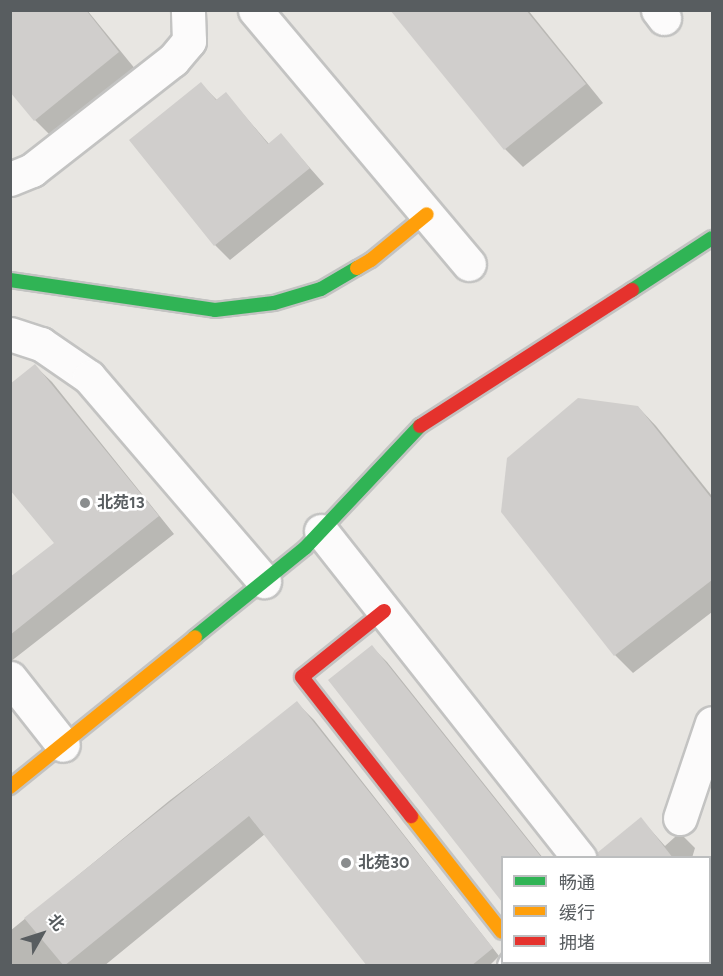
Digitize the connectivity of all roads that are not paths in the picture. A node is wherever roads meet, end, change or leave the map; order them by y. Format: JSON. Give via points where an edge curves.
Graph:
{"nodes":[{"id":1,"x":188,"y":10,"type":"edge"},
{"id":2,"x":255,"y":10,"type":"edge"},
{"id":3,"x":10,"y":179,"type":"edge"},
{"id":4,"x":427,"y":214,"type":"junction"},
{"id":5,"x":712,"y":238,"type":"edge"},
{"id":6,"x":470,"y":264,"type":"dead end"},
{"id":7,"x":10,"y":280,"type":"edge"},
{"id":8,"x":10,"y":334,"type":"edge"},
{"id":9,"x":321,"y":531,"type":"junction"},
{"id":10,"x":264,"y":581,"type":"junction"},
{"id":11,"x":384,"y":611,"type":"junction"},
{"id":12,"x":10,"y":678,"type":"edge"},
{"id":13,"x":712,"y":723,"type":"edge"},
{"id":14,"x":63,"y":745,"type":"junction"},
{"id":15,"x":10,"y":788,"type":"edge"},
{"id":16,"x":680,"y":818,"type":"dead end"},
{"id":17,"x":577,"y":856,"type":"edge"},
{"id":18,"x":501,"y":931,"type":"edge"}],
"edges":[{"from":1,"to":3,"type":"street","via":[[189,40],[173,60],[32,170]]},
{"from":2,"to":4,"type":"street"},
{"from":4,"to":6,"type":"street"},
{"from":4,"to":7,"type":"street","via":[[371,260],[321,289],[274,303],[215,310]]},
{"from":5,"to":9,"type":"street","via":[[419,427]]},
{"from":8,"to":10,"type":"street","via":[[41,344],[89,376]]},
{"from":9,"to":10,"type":"street"},
{"from":9,"to":11,"type":"street"},
{"from":10,"to":14,"type":"street"},
{"from":11,"to":17,"type":"street"},
{"from":11,"to":18,"type":"street","via":[[302,677]]},
{"from":12,"to":14,"type":"street"},
{"from":13,"to":16,"type":"street"},
{"from":14,"to":15,"type":"street"}]}
